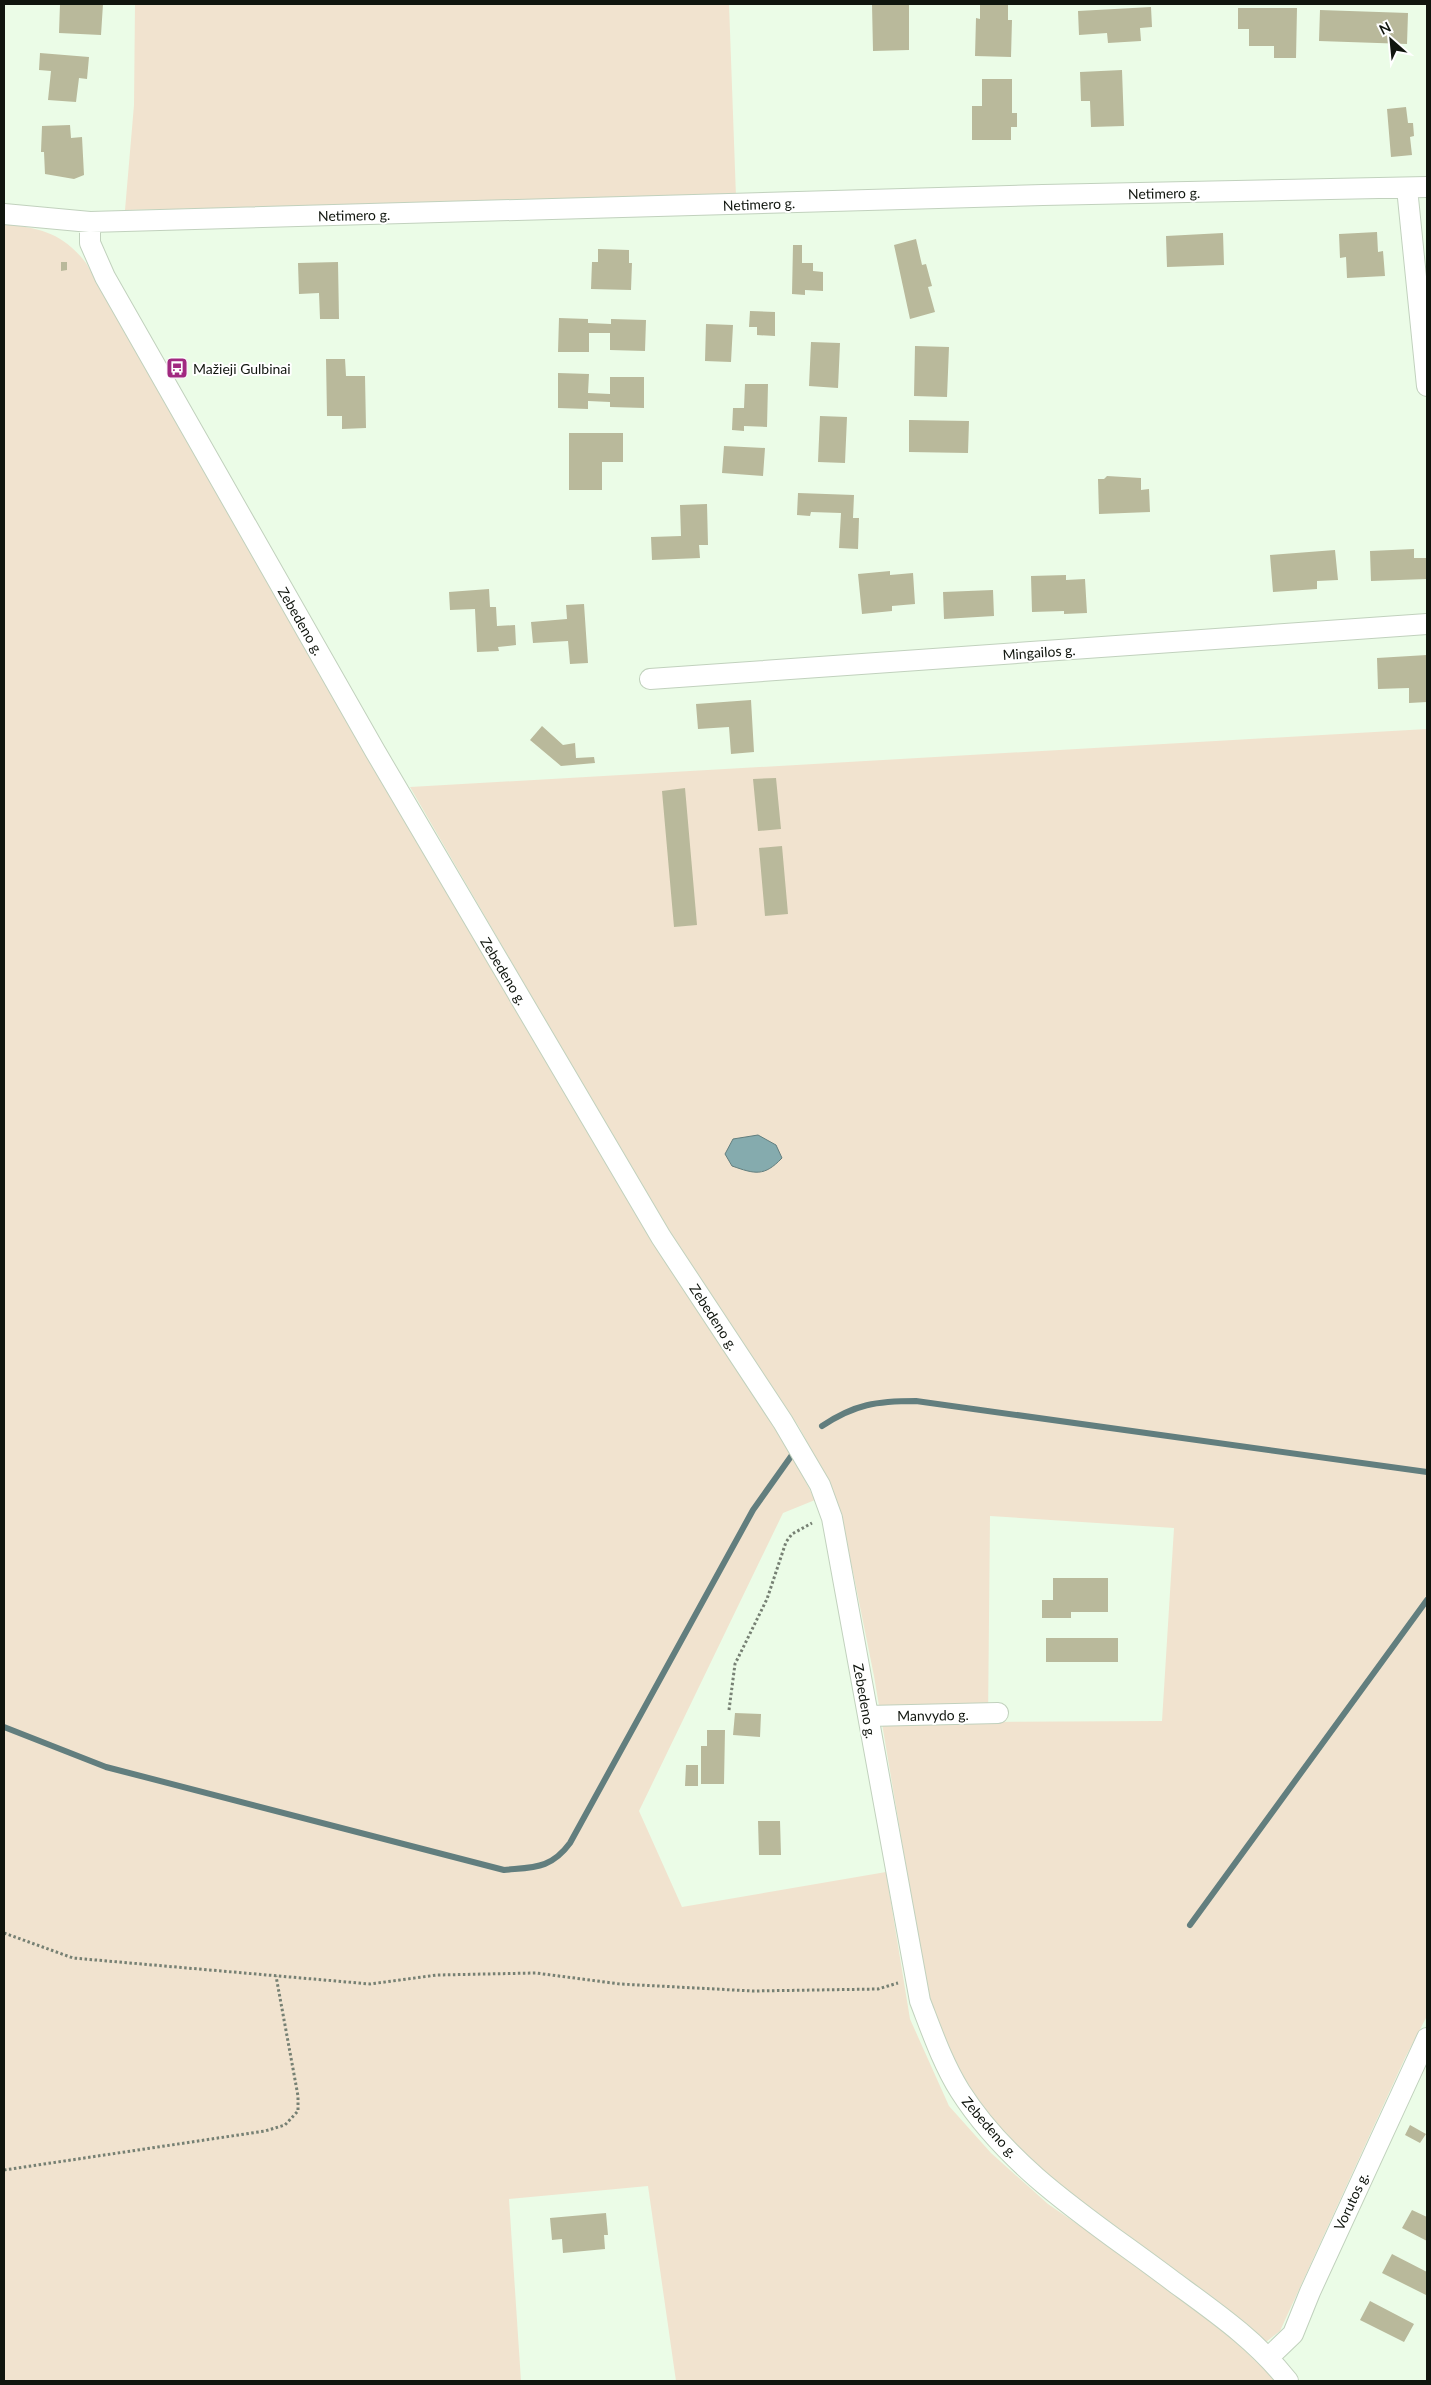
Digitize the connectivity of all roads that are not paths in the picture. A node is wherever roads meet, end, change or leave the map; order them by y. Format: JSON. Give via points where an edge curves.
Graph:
{"nodes":[{"id":1,"x":1427,"y":187,"type":"edge"},
{"id":2,"x":1407,"y":188,"type":"junction"},
{"id":3,"x":4,"y":214,"type":"edge"},
{"id":4,"x":90,"y":222,"type":"junction"},
{"id":5,"x":1427,"y":386,"type":"edge"},
{"id":6,"x":1427,"y":624,"type":"edge"},
{"id":7,"x":650,"y":679,"type":"dead end"},
{"id":8,"x":998,"y":1713,"type":"dead end"},
{"id":9,"x":868,"y":1716,"type":"junction"},
{"id":10,"x":1427,"y":2038,"type":"edge"},
{"id":11,"x":1268,"y":2358,"type":"junction"},
{"id":12,"x":1288,"y":2381,"type":"edge"}],
"edges":[{"from":1,"to":2,"type":"street","name":"Netimero g."},
{"from":2,"to":4,"type":"street","name":"Netimero g."},
{"from":2,"to":5,"type":"street"},
{"from":3,"to":4,"type":"street","name":"Netimero g."},
{"from":4,"to":9,"type":"street","name":"Zebedeno g.","via":[[90,242],[104,277],[375,751],[661,1237],[783,1422],[820,1485],[832,1518]]},
{"from":6,"to":7,"type":"street","name":"Mingailos g."},
{"from":8,"to":9,"type":"street","name":"Manvydo g."},
{"from":9,"to":11,"type":"street","name":"Zebedeno g.","via":[[920,2001],[936,2044],[960,2091],[988,2128],[1042,2183],[1226,2320]]},
{"from":10,"to":11,"type":"street","name":"Vorutos g.","via":[[1293,2334]]},
{"from":11,"to":12,"type":"street","name":"Zebedeno g."}]}
